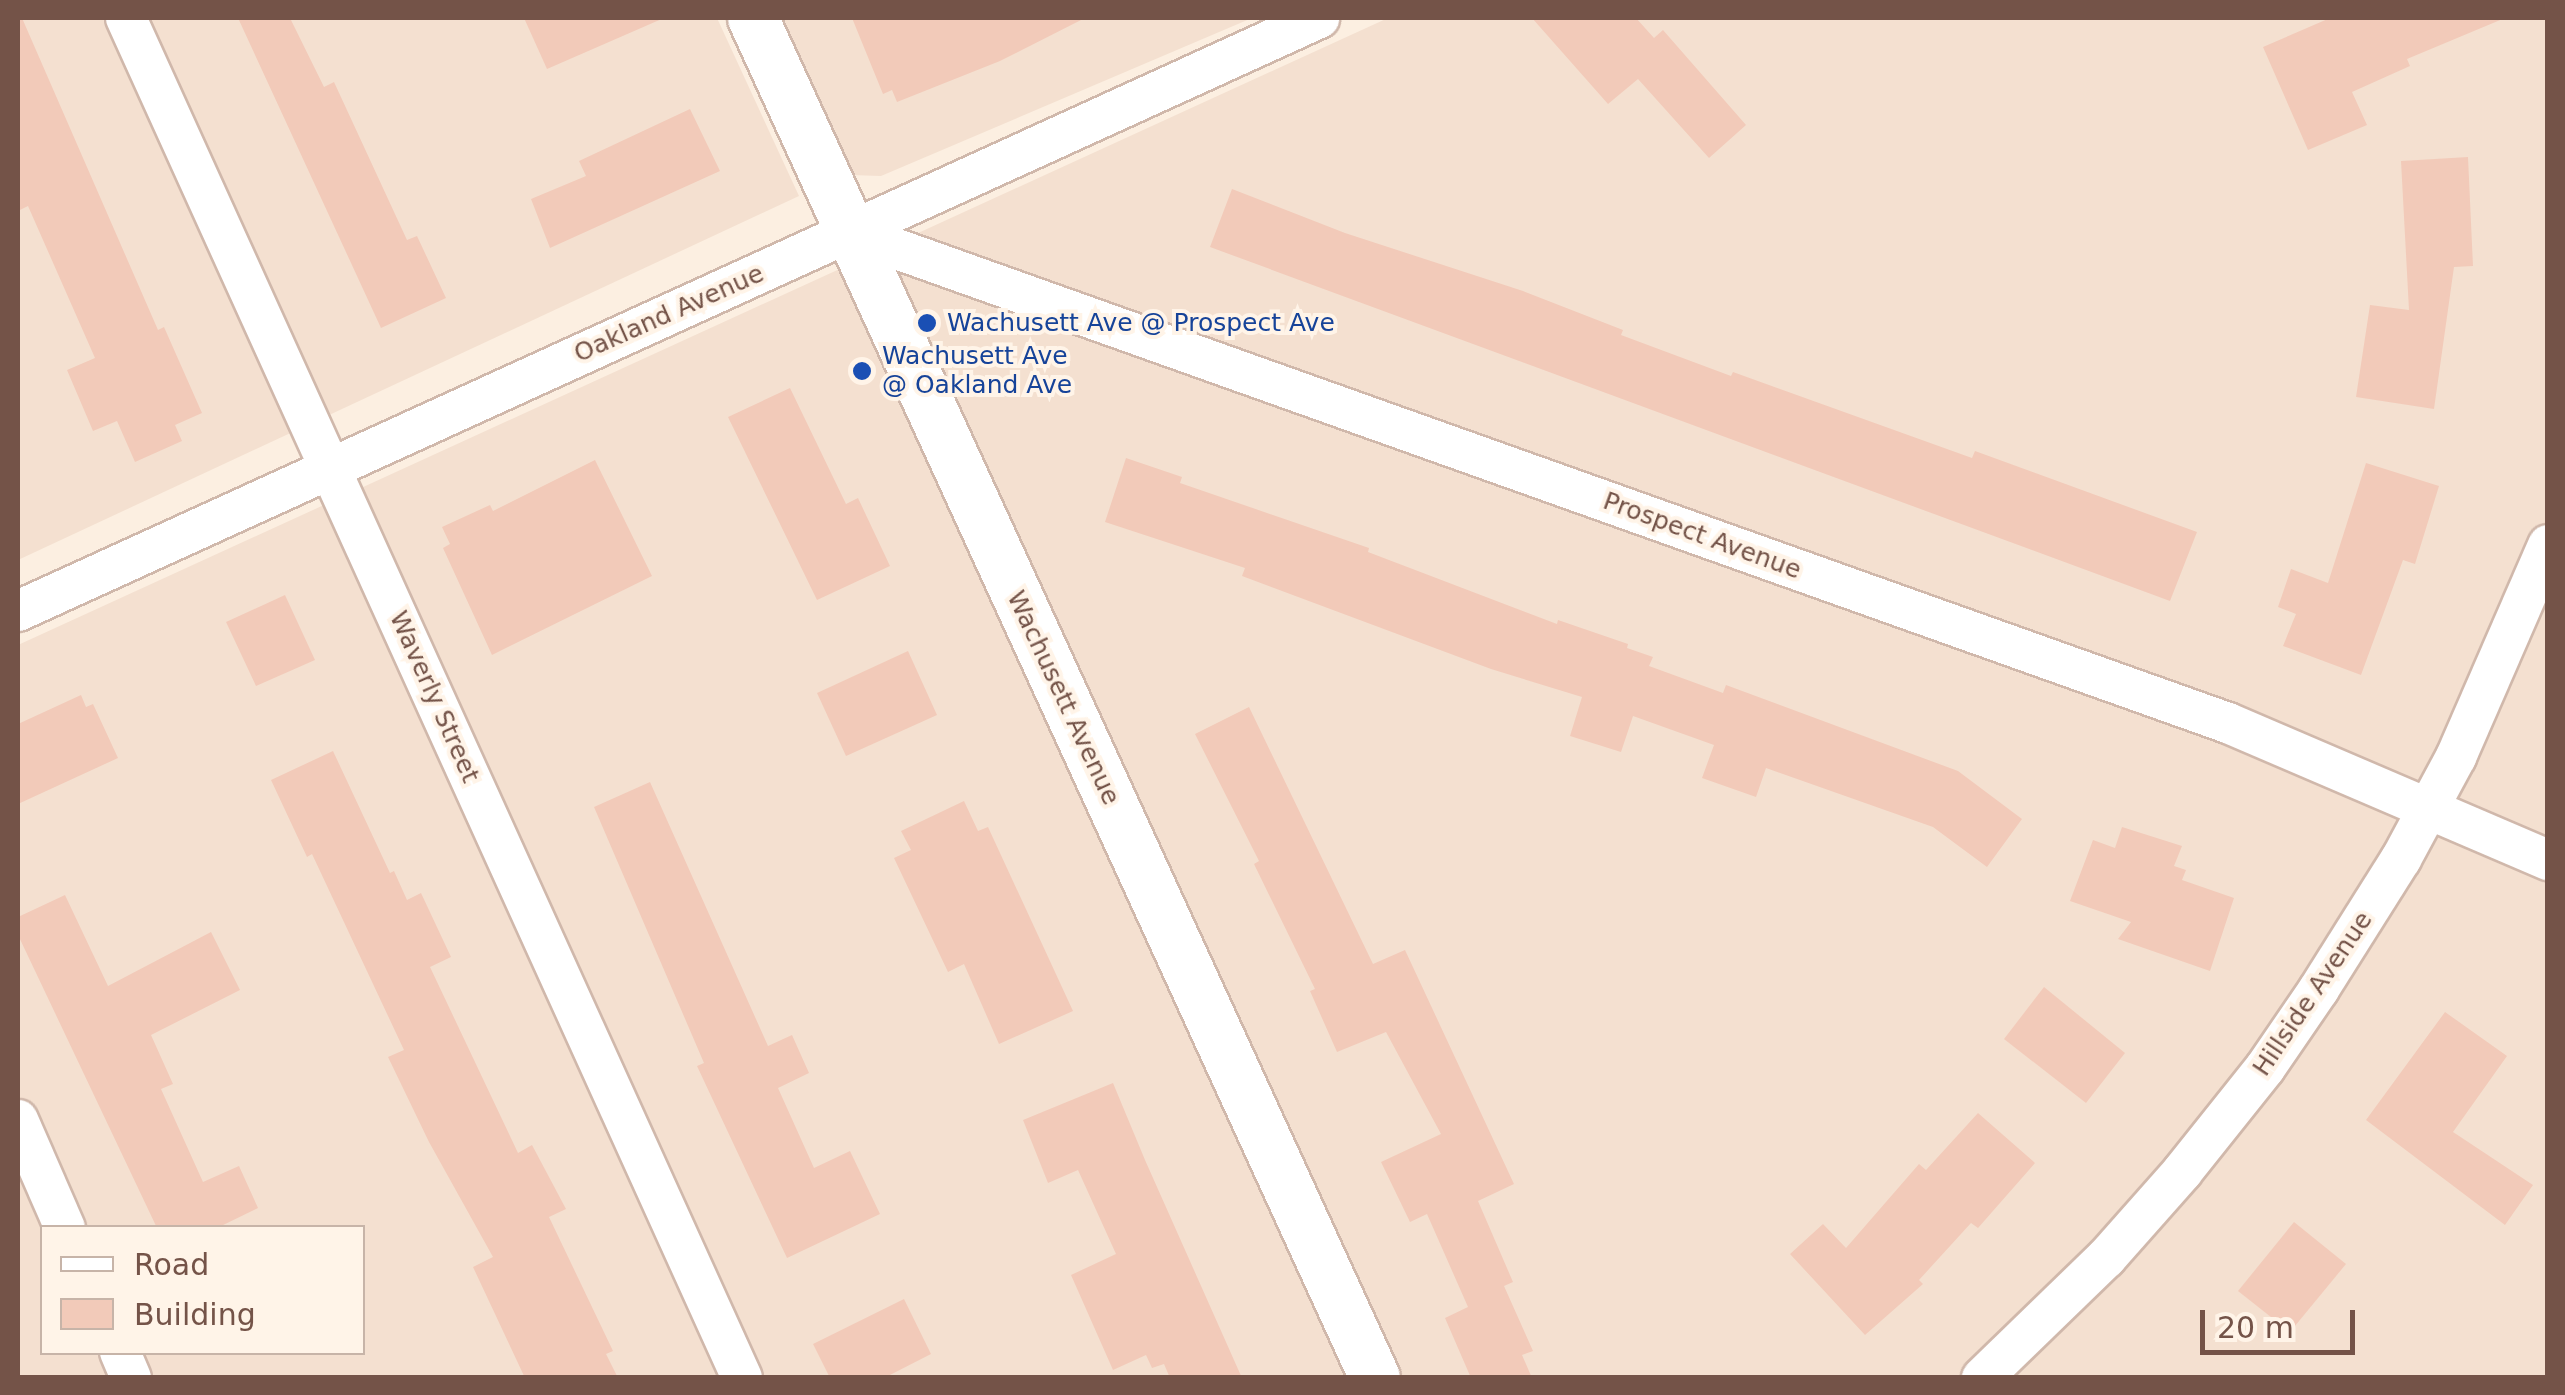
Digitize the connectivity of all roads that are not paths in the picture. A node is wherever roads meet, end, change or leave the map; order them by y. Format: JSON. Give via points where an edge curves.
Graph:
{"nodes":[{"id":1,"x":126,"y":18,"type":"edge"},
{"id":2,"x":753,"y":18,"type":"edge"},
{"id":3,"x":1319,"y":18,"type":"edge"},
{"id":4,"x":849,"y":232,"type":"junction"},
{"id":5,"x":330,"y":468,"type":"junction"},
{"id":6,"x":2548,"y":545,"type":"edge"},
{"id":7,"x":18,"y":610,"type":"edge"},
{"id":8,"x":2430,"y":808,"type":"junction"},
{"id":9,"x":2548,"y":860,"type":"edge"},
{"id":10,"x":18,"y":1120,"type":"edge"},
{"id":11,"x":64,"y":1225,"type":"edge"},
{"id":12,"x":742,"y":1378,"type":"edge"},
{"id":13,"x":1375,"y":1378,"type":"edge"},
{"id":14,"x":1982,"y":1378,"type":"edge"}],
"edges":[{"from":1,"to":5,"type":"street","name":"Waverly Street"},
{"from":2,"to":4,"type":"street","name":"Wachusett Avenue"},
{"from":3,"to":4,"type":"street","name":"Oakland Avenue"},
{"from":4,"to":5,"type":"street","name":"Oakland Avenue"},
{"from":4,"to":8,"type":"street","name":"Prospect Avenue","via":[[2228,723]]},
{"from":4,"to":13,"type":"street","name":"Wachusett Avenue"},
{"from":5,"to":7,"type":"street","name":"Oakland Avenue"},
{"from":5,"to":12,"type":"street","name":"Waverly Street"},
{"from":6,"to":8,"type":"street","name":"Hillside Avenue"},
{"from":8,"to":9,"type":"street","name":"Prospect Avenue"},
{"from":8,"to":14,"type":"street","name":"Hillside Avenue","via":[[2369,913],[2253,1083],[2106,1258]]},
{"from":10,"to":11,"type":"street"}]}
